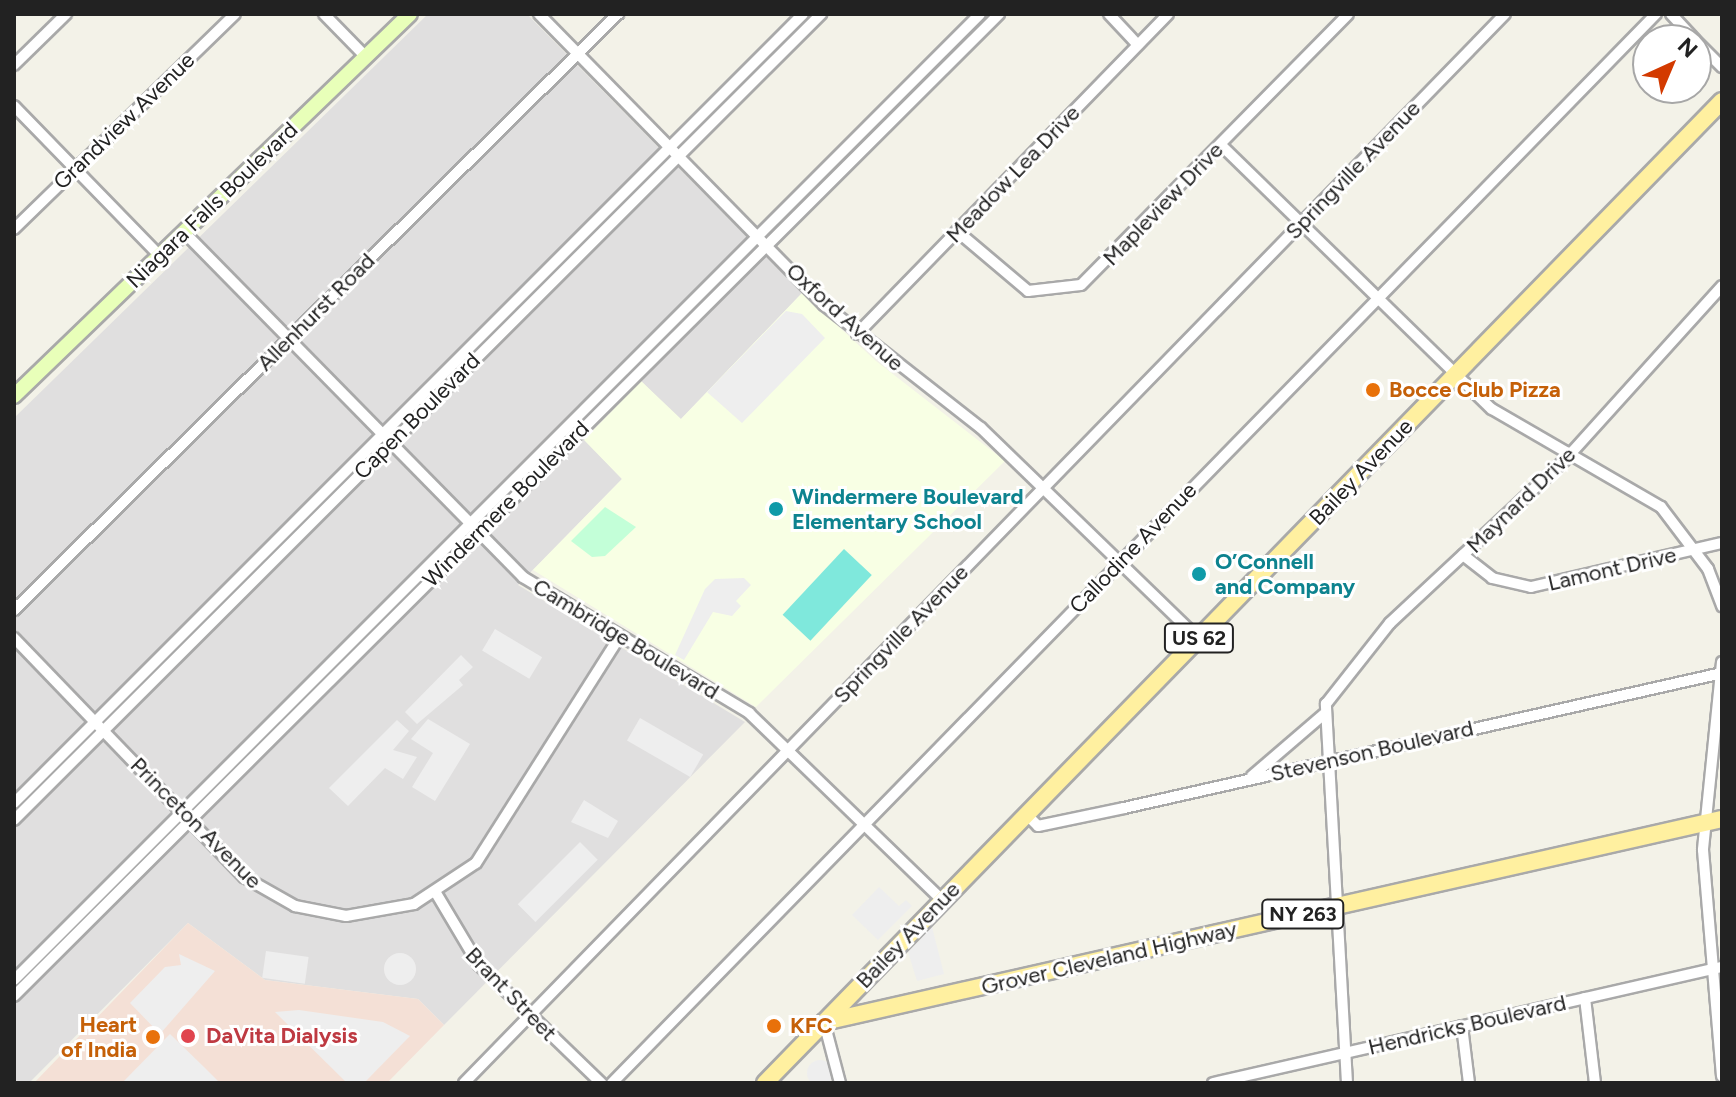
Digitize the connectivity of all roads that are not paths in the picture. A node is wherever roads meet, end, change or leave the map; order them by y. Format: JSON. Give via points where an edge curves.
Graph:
{"nodes":[{"id":1,"x":66,"y":14,"type":"edge"},
{"id":2,"x":235,"y":14,"type":"edge"},
{"id":3,"x":324,"y":14,"type":"edge"},
{"id":4,"x":410,"y":14,"type":"edge"},
{"id":5,"x":539,"y":14,"type":"edge"},
{"id":6,"x":618,"y":14,"type":"edge"},
{"id":7,"x":803,"y":14,"type":"edge"},
{"id":8,"x":821,"y":14,"type":"edge"},
{"id":9,"x":980,"y":14,"type":"edge"},
{"id":10,"x":999,"y":14,"type":"edge"},
{"id":11,"x":1109,"y":14,"type":"edge"},
{"id":12,"x":1168,"y":14,"type":"edge"},
{"id":13,"x":1348,"y":14,"type":"edge"},
{"id":14,"x":1505,"y":14,"type":"edge"},
{"id":15,"x":1656,"y":14,"type":"edge"},
{"id":16,"x":1138,"y":45,"type":"junction"},
{"id":17,"x":578,"y":54,"type":"junction"},
{"id":18,"x":366,"y":57,"type":"junction"},
{"id":19,"x":14,"y":65,"type":"edge"},
{"id":20,"x":1722,"y":101,"type":"edge"},
{"id":21,"x":14,"y":106,"type":"edge"},
{"id":22,"x":1221,"y":145,"type":"junction"},
{"id":23,"x":674,"y":151,"type":"junction"},
{"id":24,"x":76,"y":169,"type":"junction"},
{"id":25,"x":1302,"y":223,"type":"junction"},
{"id":26,"x":14,"y":229,"type":"edge"},
{"id":27,"x":183,"y":231,"type":"junction"},
{"id":28,"x":957,"y":231,"type":"junction"},
{"id":29,"x":762,"y":241,"type":"junction"},
{"id":30,"x":159,"y":255,"type":"junction"},
{"id":31,"x":1722,"y":286,"type":"edge"},
{"id":32,"x":1378,"y":297,"type":"junction"},
{"id":33,"x":857,"y":334,"type":"junction"},
{"id":34,"x":289,"y":339,"type":"junction"},
{"id":35,"x":1455,"y":375,"type":"junction"},
{"id":36,"x":14,"y":396,"type":"edge"},
{"id":37,"x":387,"y":438,"type":"junction"},
{"id":38,"x":1568,"y":456,"type":"junction"},
{"id":39,"x":1044,"y":487,"type":"junction"},
{"id":40,"x":474,"y":528,"type":"junction"},
{"id":41,"x":1722,"y":543,"type":"edge"},
{"id":42,"x":1696,"y":549,"type":"junction"},
{"id":43,"x":1463,"y":555,"type":"junction"},
{"id":44,"x":1120,"y":561,"type":"junction"},
{"id":45,"x":1722,"y":606,"type":"edge"},
{"id":46,"x":14,"y":610,"type":"edge"},
{"id":47,"x":620,"y":636,"type":"junction"},
{"id":48,"x":14,"y":638,"type":"edge"},
{"id":49,"x":1198,"y":638,"type":"junction"},
{"id":50,"x":1722,"y":669,"type":"edge"},
{"id":51,"x":1323,"y":715,"type":"junction"},
{"id":52,"x":99,"y":726,"type":"junction"},
{"id":53,"x":788,"y":751,"type":"junction"},
{"id":54,"x":1325,"y":762,"type":"junction"},
{"id":55,"x":1247,"y":779,"type":"junction"},
{"id":56,"x":14,"y":803,"type":"edge"},
{"id":57,"x":1026,"y":814,"type":"junction"},
{"id":58,"x":186,"y":815,"type":"junction"},
{"id":59,"x":1722,"y":819,"type":"edge"},
{"id":60,"x":14,"y":820,"type":"edge"},
{"id":61,"x":1704,"y":823,"type":"junction"},
{"id":62,"x":863,"y":824,"type":"junction"},
{"id":63,"x":436,"y":893,"type":"junction"},
{"id":64,"x":942,"y":900,"type":"junction"},
{"id":65,"x":1335,"y":907,"type":"junction"},
{"id":66,"x":1716,"y":968,"type":"edge"},
{"id":67,"x":14,"y":980,"type":"edge"},
{"id":68,"x":860,"y":983,"type":"junction"},
{"id":69,"x":14,"y":996,"type":"edge"},
{"id":70,"x":1585,"y":998,"type":"junction"},
{"id":71,"x":884,"y":1009,"type":"junction"},
{"id":72,"x":530,"y":1015,"type":"junction"},
{"id":73,"x":824,"y":1022,"type":"junction"},
{"id":74,"x":1462,"y":1026,"type":"junction"},
{"id":75,"x":1346,"y":1053,"type":"junction"},
{"id":76,"x":1722,"y":1076,"type":"edge"},
{"id":77,"x":464,"y":1083,"type":"edge"},
{"id":78,"x":601,"y":1083,"type":"edge"},
{"id":79,"x":612,"y":1083,"type":"edge"},
{"id":80,"x":765,"y":1083,"type":"edge"},
{"id":81,"x":840,"y":1083,"type":"edge"},
{"id":82,"x":1213,"y":1083,"type":"edge"},
{"id":83,"x":1347,"y":1083,"type":"edge"},
{"id":84,"x":1469,"y":1083,"type":"edge"},
{"id":85,"x":1595,"y":1083,"type":"edge"}],
"edges":[{"from":1,"to":19,"type":"street"},
{"from":2,"to":24,"type":"street","name":"Grandview Avenue"},
{"from":3,"to":18,"type":"street"},
{"from":4,"to":18,"type":"main road","name":"Niagara Falls Boulevard"},
{"from":5,"to":17,"type":"street","name":"Oxford Avenue"},
{"from":6,"to":17,"type":"street","name":"Allenhurst Road"},
{"from":7,"to":23,"type":"street","name":"Capen Boulevard"},
{"from":8,"to":23,"type":"street","name":"Capen Boulevard"},
{"from":9,"to":29,"type":"street","name":"Windermere Boulevard"},
{"from":10,"to":29,"type":"street","name":"Windermere Boulevard"},
{"from":11,"to":16,"type":"street"},
{"from":12,"to":16,"type":"street","name":"Meadow Lea Drive"},
{"from":13,"to":22,"type":"street","name":"Mapleview Drive"},
{"from":14,"to":25,"type":"street","name":"Springville Avenue"},
{"from":15,"to":32,"type":"street","name":"Callodine Avenue"},
{"from":16,"to":28,"type":"street","name":"Meadow Lea Drive"},
{"from":17,"to":23,"type":"street","name":"Oxford Avenue"},
{"from":17,"to":34,"type":"street","name":"Allenhurst Road"},
{"from":18,"to":27,"type":"main road","name":"Niagara Falls Boulevard"},
{"from":20,"to":35,"type":"main road","name":"Bailey Avenue","number":"US 62"},
{"from":21,"to":24,"type":"street"},
{"from":22,"to":25,"type":"street"},
{"from":22,"to":28,"type":"street","name":"Mapleview Drive","via":[[1072,290],[1038,294],[1019,287]]},
{"from":23,"to":29,"type":"street","name":"Oxford Avenue"},
{"from":23,"to":37,"type":"street","name":"Capen Boulevard"},
{"from":24,"to":26,"type":"street","name":"Grandview Avenue"},
{"from":24,"to":30,"type":"street"},
{"from":25,"to":32,"type":"street"},
{"from":25,"to":39,"type":"street","name":"Springville Avenue"},
{"from":27,"to":30,"type":"main road","name":"Niagara Falls Boulevard"},
{"from":27,"to":34,"type":"street","name":"Cambridge Boulevard"},
{"from":28,"to":33,"type":"street","name":"Meadow Lea Drive"},
{"from":29,"to":33,"type":"street","name":"Oxford Avenue"},
{"from":29,"to":40,"type":"street","name":"Windermere Boulevard"},
{"from":30,"to":36,"type":"main road","name":"Niagara Falls Boulevard"},
{"from":31,"to":38,"type":"street","name":"Maynard Drive"},
{"from":32,"to":35,"type":"street"},
{"from":32,"to":44,"type":"street","name":"Callodine Avenue"},
{"from":33,"to":39,"type":"street","name":"Oxford Avenue","via":[[967,416]]},
{"from":34,"to":37,"type":"street","name":"Cambridge Boulevard"},
{"from":34,"to":46,"type":"street","name":"Allenhurst Road"},
{"from":35,"to":38,"type":"street","via":[[1513,424]]},
{"from":35,"to":49,"type":"main road","name":"Bailey Avenue","number":"US 62"},
{"from":37,"to":40,"type":"street","name":"Cambridge Boulevard"},
{"from":37,"to":52,"type":"street","name":"Capen Boulevard"},
{"from":38,"to":42,"type":"street","via":[[1646,494]]},
{"from":38,"to":43,"type":"street","name":"Maynard Drive"},
{"from":39,"to":44,"type":"street","name":"Oxford Avenue"},
{"from":39,"to":53,"type":"street","name":"Springville Avenue"},
{"from":40,"to":47,"type":"street","name":"Cambridge Boulevard","via":[[523,577]]},
{"from":40,"to":58,"type":"street","name":"Windermere Boulevard"},
{"from":41,"to":42,"type":"street","name":"Lamont Drive"},
{"from":42,"to":43,"type":"street","name":"Lamont Drive","via":[[1531,587],[1492,578]]},
{"from":42,"to":45,"type":"street"},
{"from":43,"to":51,"type":"street","name":"Maynard Drive","via":[[1364,651]]},
{"from":44,"to":49,"type":"street","name":"Oxford Avenue"},
{"from":44,"to":62,"type":"street","name":"Callodine Avenue"},
{"from":47,"to":53,"type":"street","name":"Cambridge Boulevard","via":[[749,713]]},
{"from":47,"to":63,"type":"street","name":"Princeton Avenue","via":[[501,834]]},
{"from":48,"to":52,"type":"street","name":"Princeton Avenue"},
{"from":49,"to":57,"type":"main road","name":"Bailey Avenue","number":"US 62"},
{"from":50,"to":54,"type":"street","name":"Stevenson Boulevard"},
{"from":50,"to":61,"type":"street"},
{"from":51,"to":54,"type":"street"},
{"from":51,"to":55,"type":"street","name":"Maynard Drive"},
{"from":52,"to":56,"type":"street","name":"Capen Boulevard"},
{"from":52,"to":58,"type":"street","name":"Princeton Avenue"},
{"from":52,"to":60,"type":"street","name":"Capen Boulevard"},
{"from":53,"to":62,"type":"street","name":"Cambridge Boulevard"},
{"from":53,"to":72,"type":"street","name":"Springville Avenue"},
{"from":54,"to":55,"type":"street","name":"Stevenson Boulevard"},
{"from":54,"to":65,"type":"street"},
{"from":55,"to":57,"type":"street","name":"Stevenson Boulevard","via":[[1038,826]]},
{"from":57,"to":64,"type":"main road","name":"Bailey Avenue","number":"US 62"},
{"from":58,"to":63,"type":"street","name":"Princeton Avenue","via":[[244,877],[311,911],[381,913]]},
{"from":58,"to":67,"type":"street","name":"Windermere Boulevard"},
{"from":58,"to":69,"type":"street","name":"Windermere Boulevard"},
{"from":59,"to":61,"type":"main road","name":"Grover Cleveland Highway","number":"NY 263"},
{"from":61,"to":65,"type":"main road","name":"Grover Cleveland Highway","number":"NY 263"},
{"from":61,"to":66,"type":"street"},
{"from":62,"to":64,"type":"street","name":"Cambridge Boulevard"},
{"from":62,"to":79,"type":"street","name":"Callodine Avenue"},
{"from":63,"to":72,"type":"street","name":"Brant Street","via":[[466,949]]},
{"from":64,"to":68,"type":"main road","name":"Bailey Avenue","number":"US 62"},
{"from":65,"to":71,"type":"main road","name":"Grover Cleveland Highway","number":"NY 263"},
{"from":65,"to":75,"type":"street"},
{"from":66,"to":70,"type":"street","name":"Hendricks Boulevard"},
{"from":66,"to":76,"type":"street"},
{"from":68,"to":71,"type":"main road","via":[[864,1004]]},
{"from":68,"to":73,"type":"main road","name":"Bailey Avenue","number":"US 62"},
{"from":70,"to":74,"type":"street","name":"Hendricks Boulevard"},
{"from":70,"to":85,"type":"street"},
{"from":71,"to":73,"type":"main road","name":"Grover Cleveland Highway","number":"NY 263"},
{"from":72,"to":77,"type":"street","name":"Springville Avenue"},
{"from":72,"to":78,"type":"street","name":"Brant Street"},
{"from":73,"to":80,"type":"main road","name":"Bailey Avenue","number":"US 62"},
{"from":73,"to":81,"type":"street"},
{"from":74,"to":75,"type":"street","name":"Hendricks Boulevard"},
{"from":74,"to":84,"type":"street"},
{"from":75,"to":82,"type":"street","name":"Hendricks Boulevard"},
{"from":75,"to":83,"type":"street"}]}
